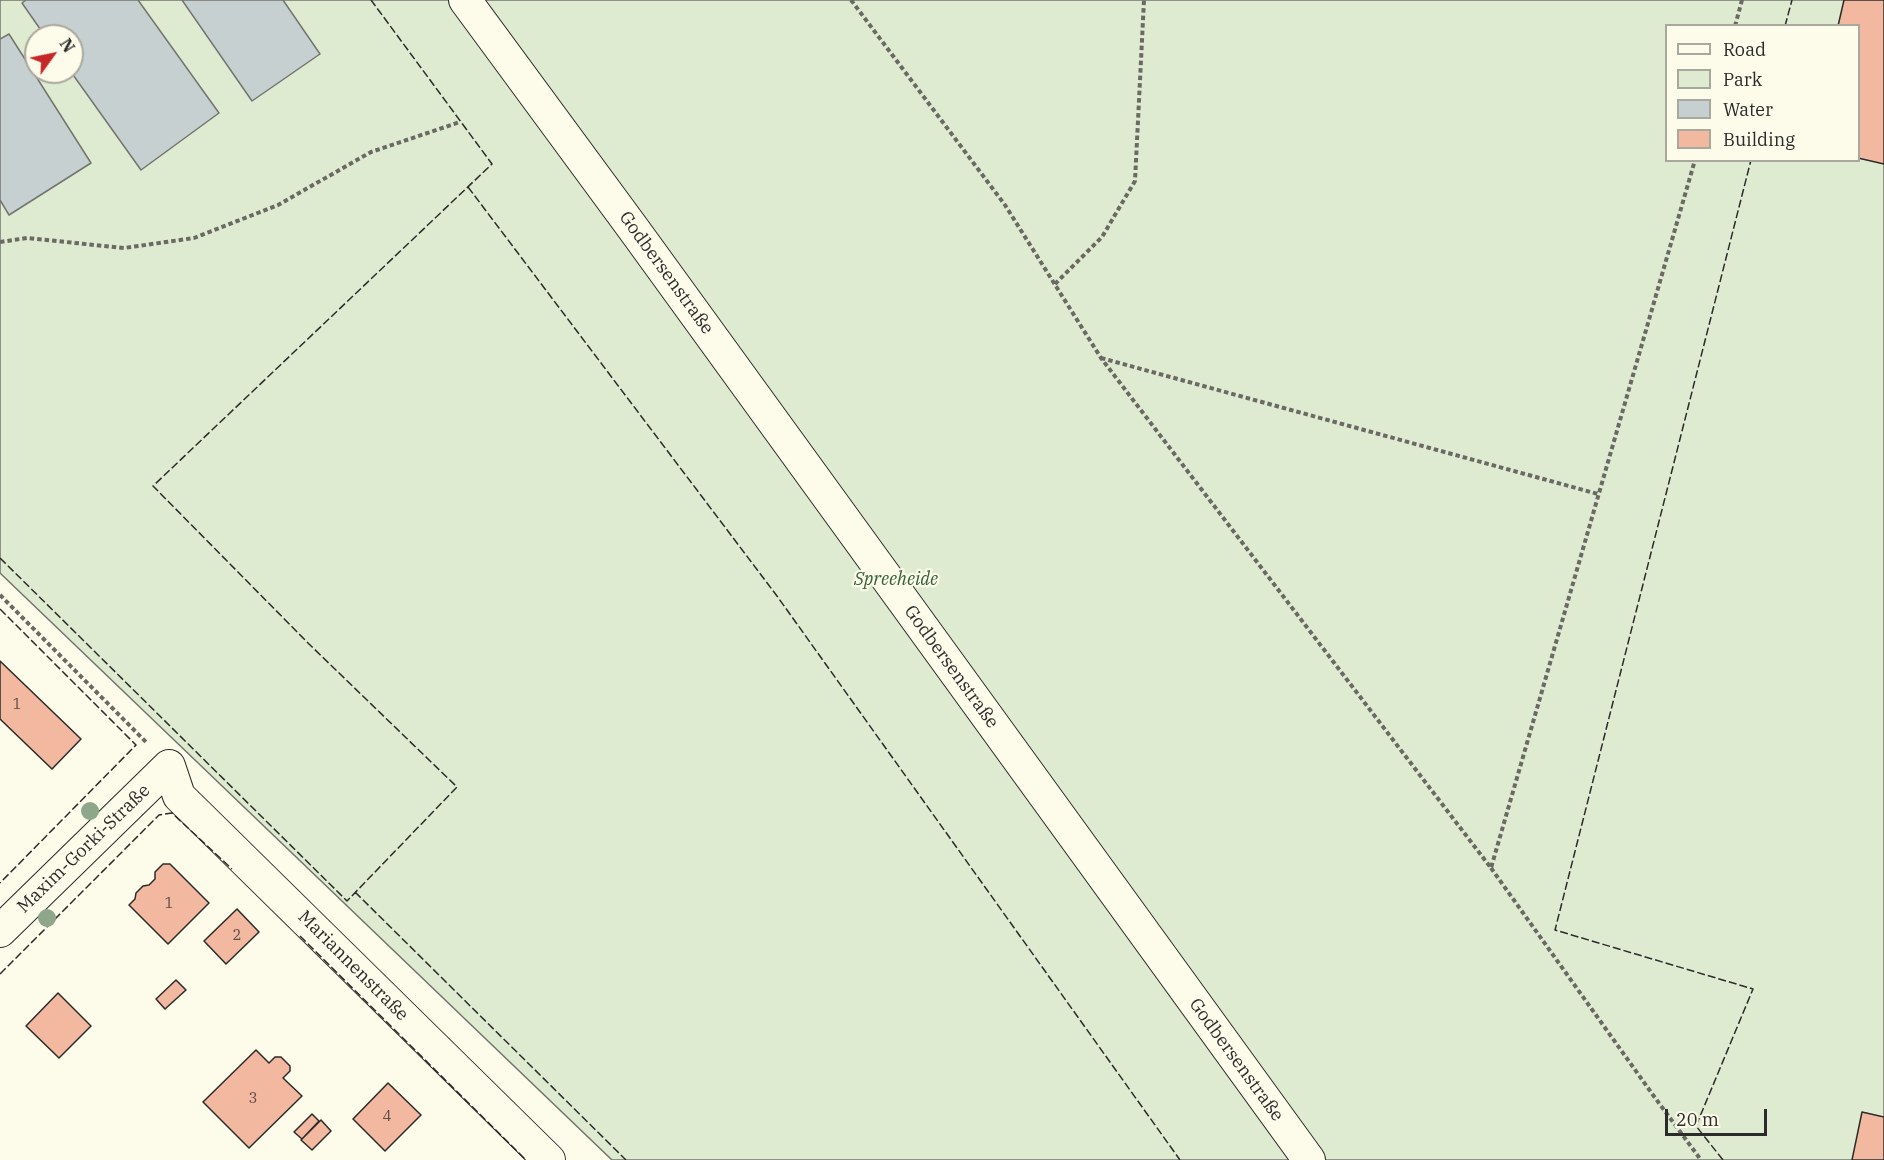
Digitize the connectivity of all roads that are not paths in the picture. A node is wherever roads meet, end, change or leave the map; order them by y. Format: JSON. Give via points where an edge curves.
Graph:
{"nodes":[{"id":1,"x":465,"y":0,"type":"edge"},
{"id":2,"x":169,"y":766,"type":"joint"},
{"id":3,"x":0,"y":931,"type":"edge"},
{"id":4,"x":549,"y":1160,"type":"edge"},
{"id":5,"x":1309,"y":1160,"type":"edge"}],
"edges":[{"from":1,"to":5,"type":"street","name":"Godbersenstraße"},
{"from":2,"to":3,"type":"street","name":"Maxim-Gorki-Straße"},
{"from":2,"to":4,"type":"street","name":"Mariannenstraße","via":[[179,796]]}]}
